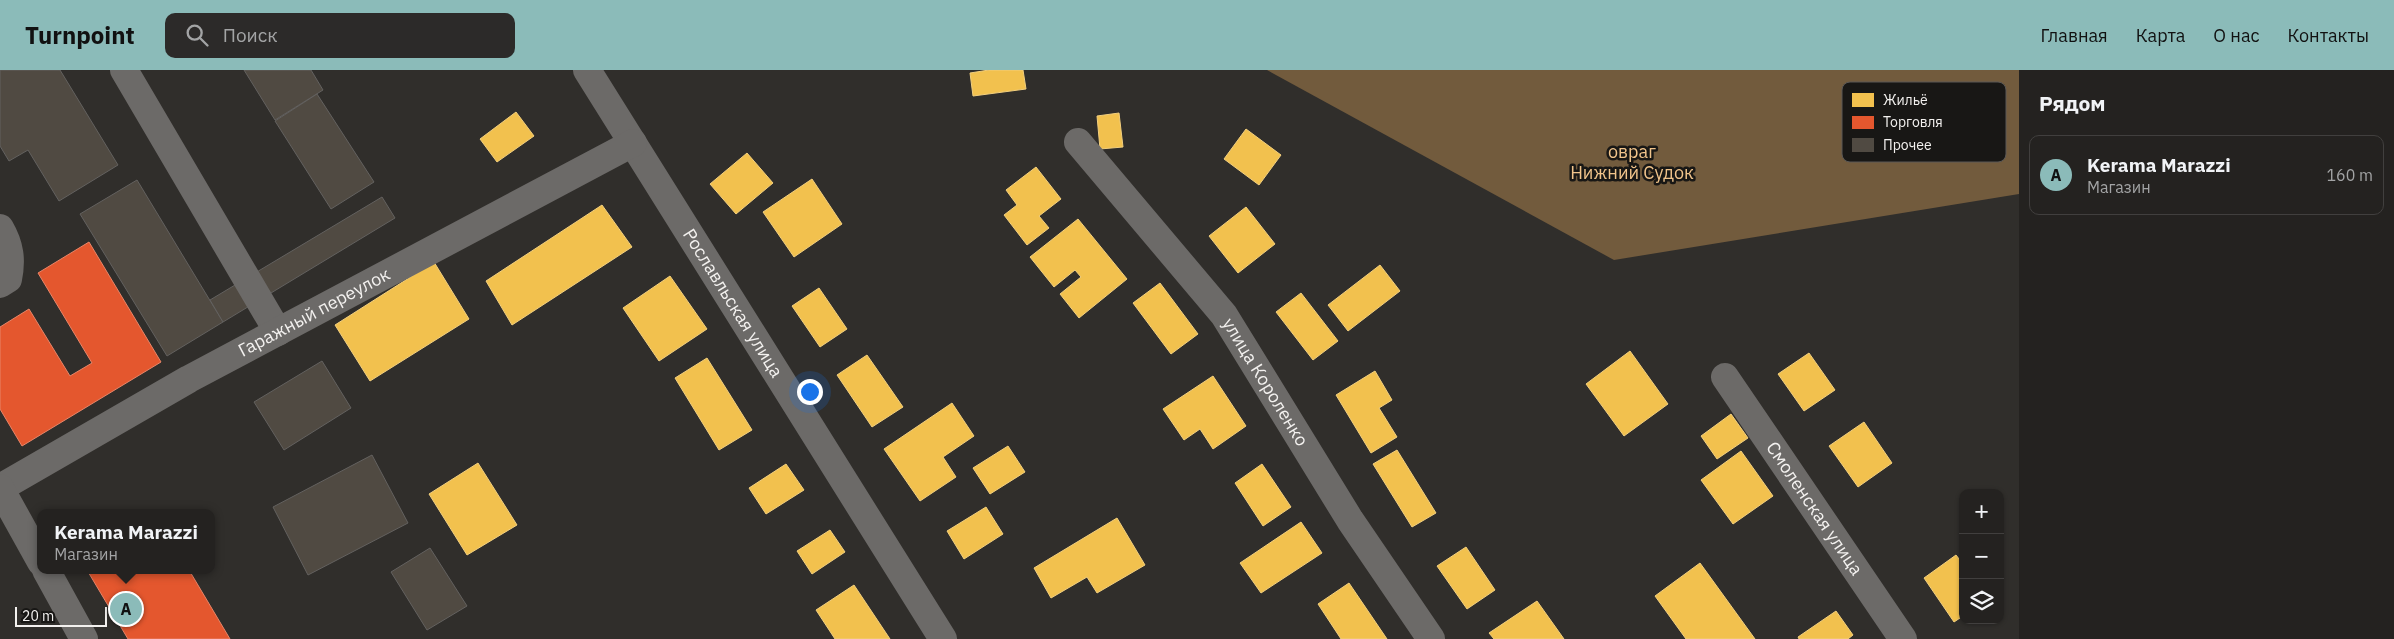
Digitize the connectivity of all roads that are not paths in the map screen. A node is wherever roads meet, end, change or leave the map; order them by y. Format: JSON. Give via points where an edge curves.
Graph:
{"nodes":[{"id":1,"x":124,"y":70,"type":"edge"},
{"id":2,"x":587,"y":70,"type":"edge"},
{"id":3,"x":1078,"y":142,"type":"dead end"},
{"id":4,"x":633,"y":143,"type":"junction"},
{"id":5,"x":0,"y":228,"type":"edge"},
{"id":6,"x":0,"y":284,"type":"edge"},
{"id":7,"x":278,"y":332,"type":"junction"},
{"id":8,"x":1725,"y":377,"type":"dead end"},
{"id":9,"x":0,"y":488,"type":"edge"},
{"id":10,"x":37,"y":555,"type":"edge"},
{"id":11,"x":48,"y":574,"type":"edge"},
{"id":12,"x":84,"y":639,"type":"edge"},
{"id":13,"x":943,"y":639,"type":"edge"},
{"id":14,"x":1431,"y":639,"type":"edge"},
{"id":15,"x":1903,"y":639,"type":"edge"}],
"edges":[{"from":1,"to":7,"type":"street"},
{"from":2,"to":4,"type":"street","name":"Рославльская улица"},
{"from":3,"to":14,"type":"street","name":"улица Короленко","via":[[1224,315],[1350,520]]},
{"from":4,"to":7,"type":"street","name":"Гаражный переулок"},
{"from":4,"to":13,"type":"street","name":"Рославльская улица"},
{"from":5,"to":6,"type":"street","via":[[11,262],[8,279]]},
{"from":7,"to":9,"type":"street","name":"Гаражный переулок","via":[[189,379]]},
{"from":8,"to":15,"type":"street","name":"Смоленская улица"},
{"from":9,"to":10,"type":"street"},
{"from":11,"to":12,"type":"street"}]}
